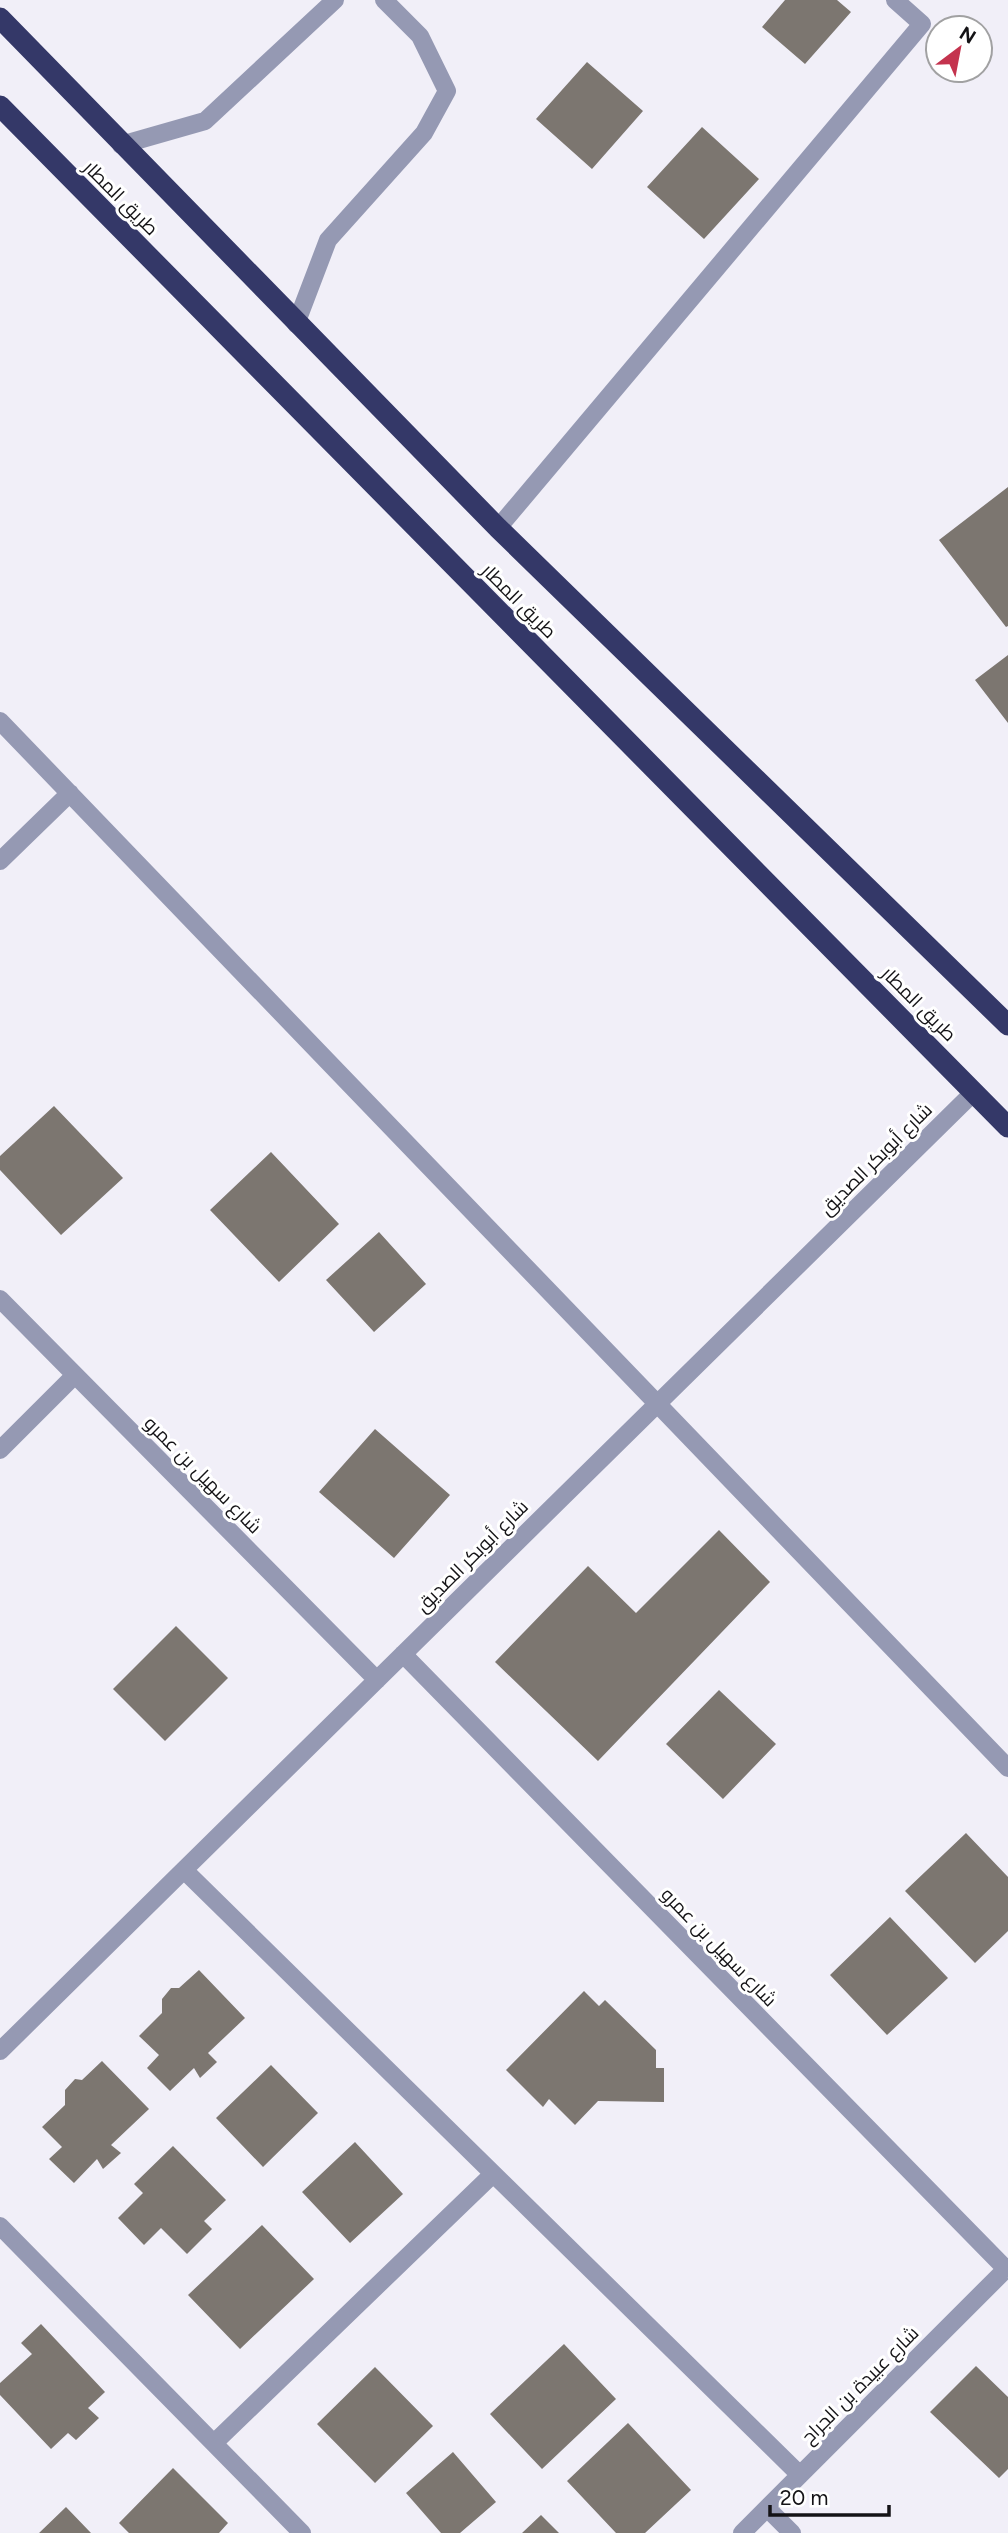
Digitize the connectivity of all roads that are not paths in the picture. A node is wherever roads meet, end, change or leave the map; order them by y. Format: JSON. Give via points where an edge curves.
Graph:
{"nodes":[{"id":1,"x":335,"y":0,"type":"edge"},
{"id":2,"x":384,"y":0,"type":"edge"},
{"id":3,"x":895,"y":0,"type":"edge"},
{"id":4,"x":0,"y":18,"type":"edge"},
{"id":5,"x":0,"y":106,"type":"edge"},
{"id":6,"x":121,"y":145,"type":"junction"},
{"id":7,"x":296,"y":324,"type":"junction"},
{"id":8,"x":498,"y":528,"type":"junction"},
{"id":9,"x":0,"y":721,"type":"edge"},
{"id":10,"x":70,"y":793,"type":"junction"},
{"id":11,"x":0,"y":861,"type":"edge"},
{"id":12,"x":1008,"y":1025,"type":"edge"},
{"id":13,"x":974,"y":1092,"type":"junction"},
{"id":14,"x":1008,"y":1127,"type":"edge"},
{"id":15,"x":0,"y":1299,"type":"edge"},
{"id":16,"x":75,"y":1375,"type":"junction"},
{"id":17,"x":657,"y":1404,"type":"junction"},
{"id":18,"x":0,"y":1450,"type":"edge"},
{"id":19,"x":403,"y":1654,"type":"junction"},
{"id":20,"x":377,"y":1680,"type":"junction"},
{"id":21,"x":1008,"y":1768,"type":"edge"},
{"id":22,"x":184,"y":1870,"type":"junction"},
{"id":23,"x":0,"y":2051,"type":"edge"},
{"id":24,"x":494,"y":2174,"type":"junction"},
{"id":25,"x":0,"y":2226,"type":"edge"},
{"id":26,"x":1007,"y":2268,"type":"edge"},
{"id":27,"x":214,"y":2443,"type":"junction"},
{"id":28,"x":800,"y":2475,"type":"junction"},
{"id":29,"x":767,"y":2508,"type":"junction"},
{"id":30,"x":302,"y":2533,"type":"edge"},
{"id":31,"x":742,"y":2533,"type":"edge"},
{"id":32,"x":792,"y":2533,"type":"edge"}],
"edges":[{"from":1,"to":6,"type":"street","via":[[205,121]]},
{"from":2,"to":7,"type":"street","via":[[420,36],[447,91],[424,133],[328,240]]},
{"from":3,"to":8,"type":"street","via":[[922,24]]},
{"from":4,"to":6,"type":"highway","name":"طريق المطار"},
{"from":5,"to":13,"type":"highway","name":"طريق المطار"},
{"from":6,"to":7,"type":"highway","name":"طريق المطار"},
{"from":7,"to":8,"type":"highway","name":"طريق المطار"},
{"from":8,"to":12,"type":"highway","name":"طريق المطار"},
{"from":9,"to":10,"type":"street"},
{"from":10,"to":11,"type":"street"},
{"from":10,"to":17,"type":"street"},
{"from":13,"to":14,"type":"highway","name":"طريق المطار"},
{"from":13,"to":17,"type":"street","name":"شارع أبوبكر الصديق"},
{"from":15,"to":16,"type":"street","name":"شارع سهيل بن عمرو"},
{"from":16,"to":18,"type":"street"},
{"from":16,"to":20,"type":"street","name":"شارع سهيل بن عمرو"},
{"from":17,"to":19,"type":"street","name":"شارع أبوبكر الصديق"},
{"from":17,"to":21,"type":"street"},
{"from":19,"to":20,"type":"street","name":"شارع أبوبكر الصديق"},
{"from":19,"to":26,"type":"street","name":"شارع سهيل بن عمرو"},
{"from":20,"to":22,"type":"street","name":"شارع أبوبكر الصديق"},
{"from":22,"to":23,"type":"street","name":"شارع أبوبكر الصديق"},
{"from":22,"to":24,"type":"street"},
{"from":24,"to":27,"type":"street"},
{"from":24,"to":28,"type":"street"},
{"from":25,"to":27,"type":"street"},
{"from":26,"to":28,"type":"street","name":"شارع عبيدة بن الجراح"},
{"from":27,"to":30,"type":"street"},
{"from":28,"to":29,"type":"street","name":"شارع عبيدة بن الجراح"},
{"from":29,"to":31,"type":"street","name":"شارع عبيدة بن الجراح"},
{"from":29,"to":32,"type":"street"}]}
